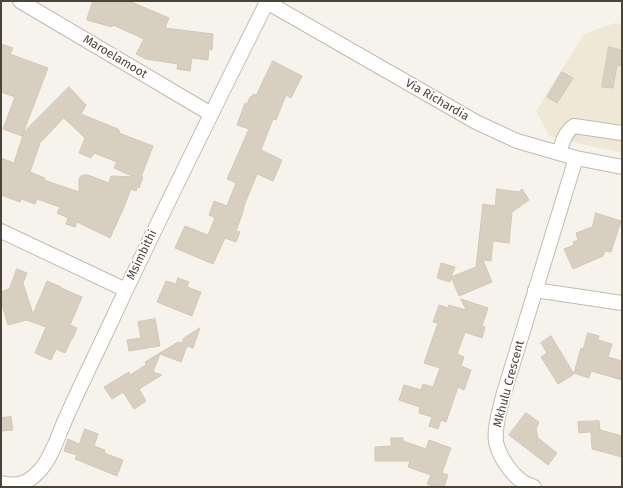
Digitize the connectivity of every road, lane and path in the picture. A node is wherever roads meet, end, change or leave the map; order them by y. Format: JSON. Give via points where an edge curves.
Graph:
{"nodes":[{"id":1,"x":20,"y":1,"type":"edge"},
{"id":2,"x":266,"y":2,"type":"edge"},
{"id":3,"x":211,"y":114,"type":"junction"},
{"id":4,"x":622,"y":132,"type":"edge"},
{"id":5,"x":558,"y":153,"type":"junction"},
{"id":6,"x":576,"y":158,"type":"junction"},
{"id":7,"x":622,"y":167,"type":"edge"},
{"id":8,"x":1,"y":231,"type":"edge"},
{"id":9,"x":126,"y":290,"type":"junction"},
{"id":10,"x":535,"y":290,"type":"junction"},
{"id":11,"x":622,"y":302,"type":"edge"},
{"id":12,"x":1,"y":483,"type":"edge"},
{"id":13,"x":534,"y":487,"type":"edge"}],
"edges":[{"from":1,"to":3,"type":"street","name":"Maroelamoot"},
{"from":2,"to":3,"type":"street","name":"Msimbithi"},
{"from":2,"to":5,"type":"street","name":"Via Richardia","via":[[476,122],[517,141]]},
{"from":3,"to":9,"type":"street","name":"Msimbithi"},
{"from":4,"to":5,"type":"street","via":[[574,126],[565,135]]},
{"from":5,"to":6,"type":"street","name":"Via Richardia"},
{"from":6,"to":7,"type":"street","name":"Via Richardia"},
{"from":6,"to":10,"type":"street","name":"Mkhulu Crescent"},
{"from":8,"to":9,"type":"street"},
{"from":9,"to":12,"type":"street","name":"Msimbithi","via":[[49,457],[33,477],[24,483]]},
{"from":10,"to":11,"type":"street"},
{"from":10,"to":13,"type":"street","name":"Mkhulu Crescent","via":[[503,396],[496,441],[500,454],[510,470],[523,482]]}]}
